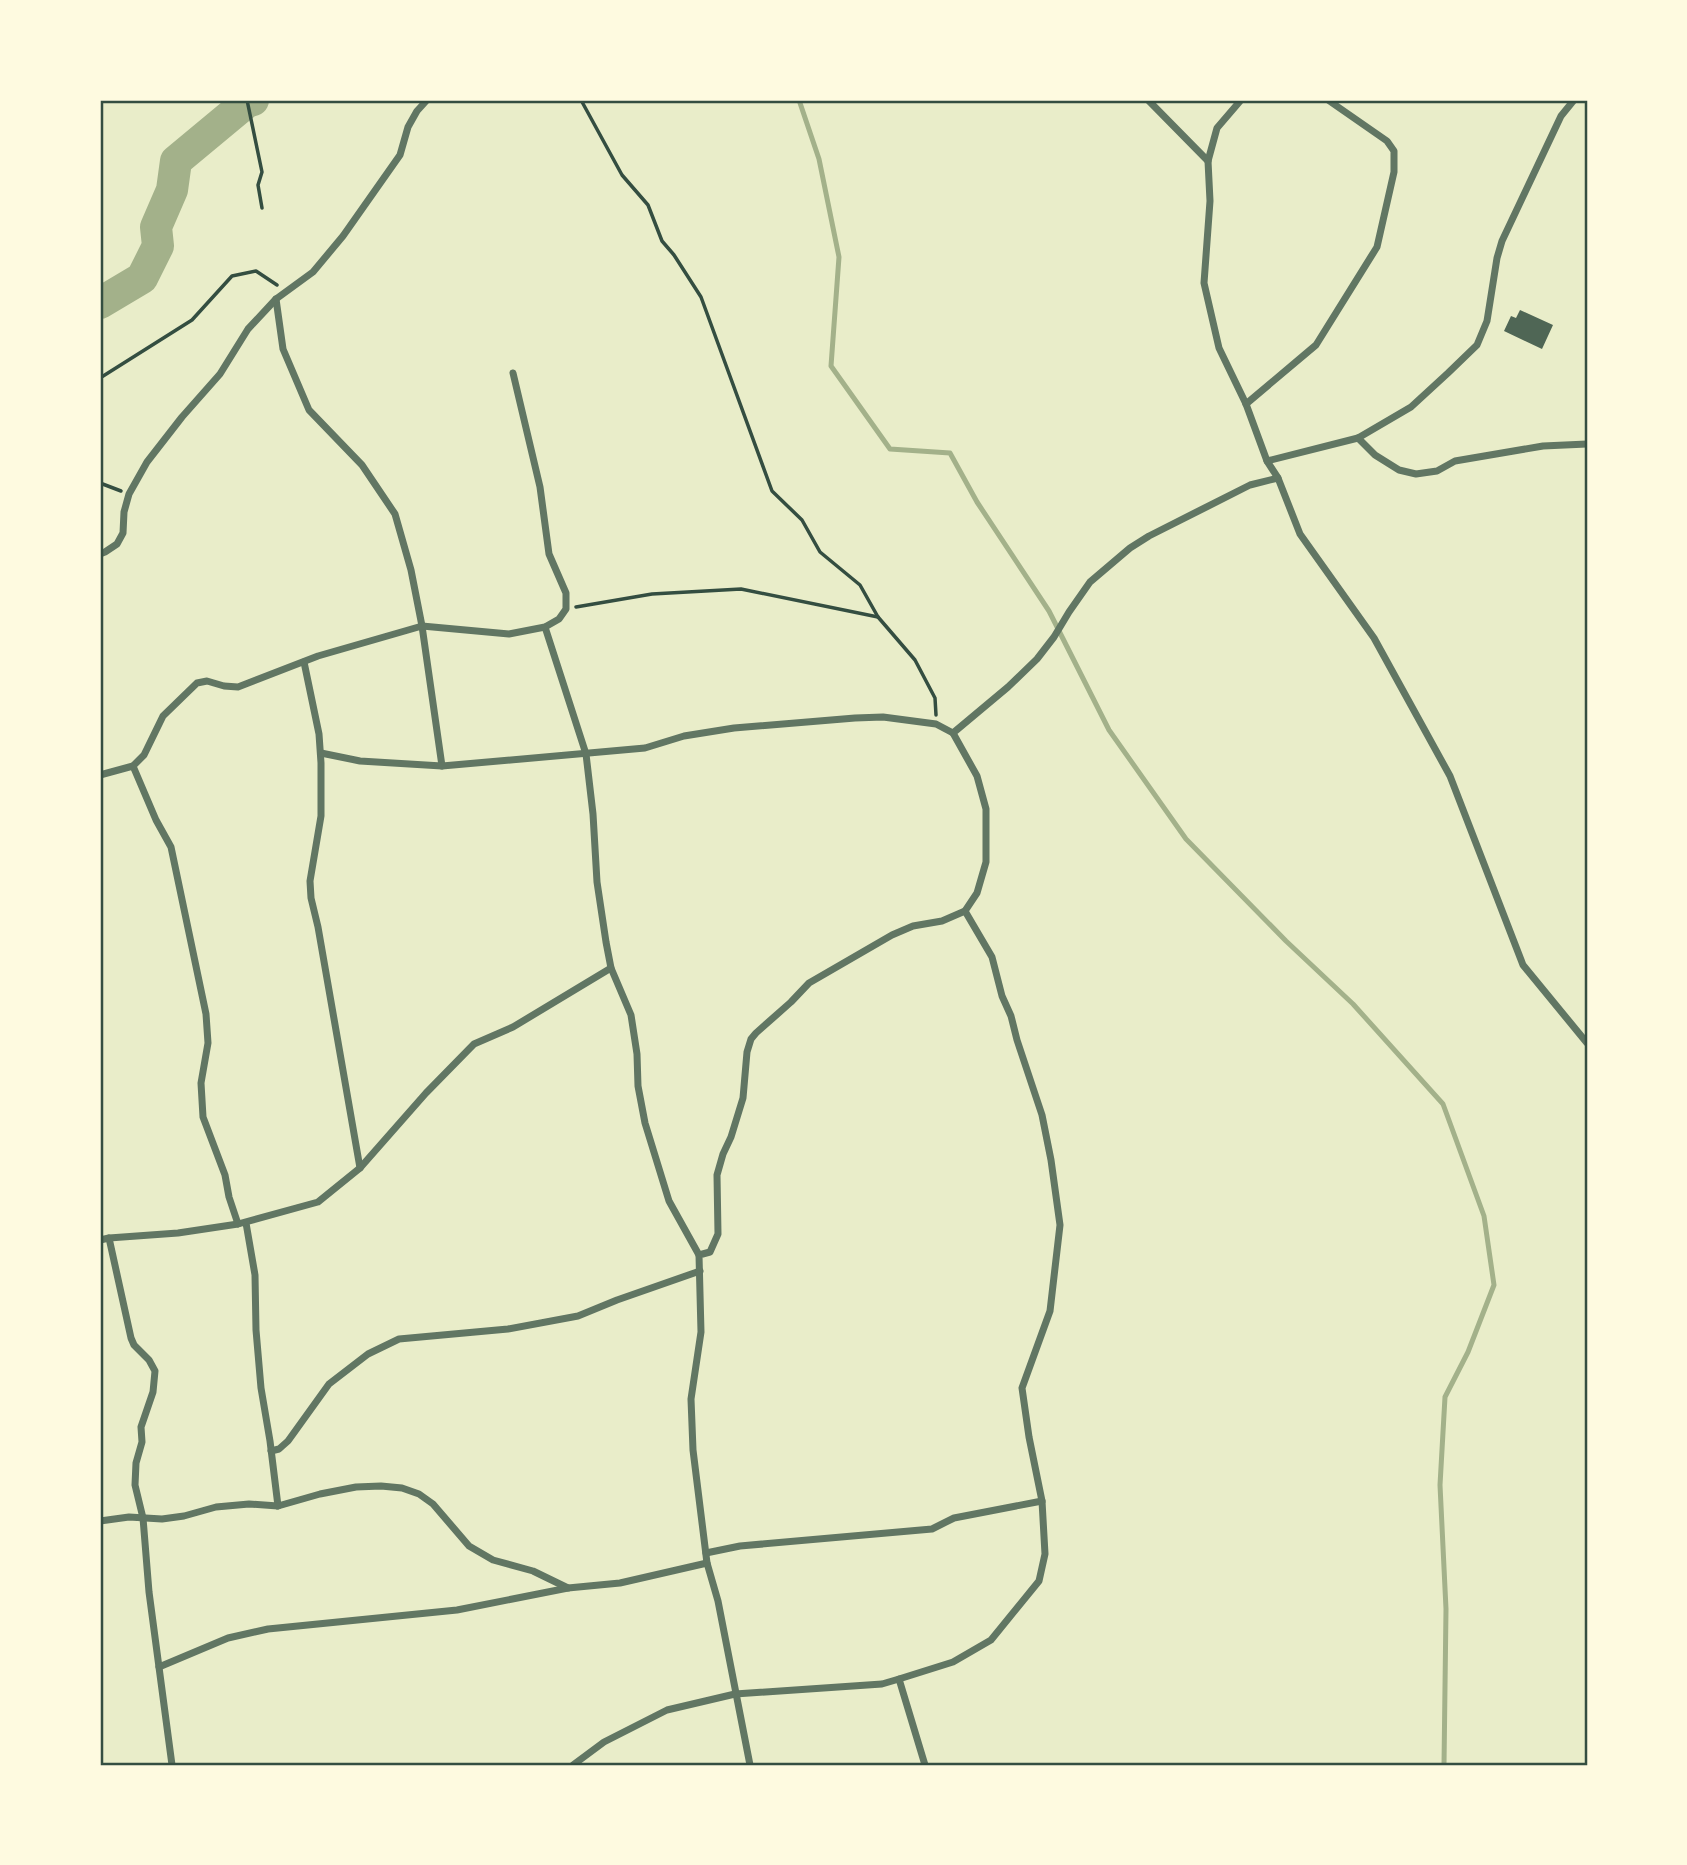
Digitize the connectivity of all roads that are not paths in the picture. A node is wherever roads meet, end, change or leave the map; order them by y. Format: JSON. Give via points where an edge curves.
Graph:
{"nodes":[{"id":1,"x":427,"y":100,"type":"edge"},
{"id":2,"x":1148,"y":100,"type":"edge"},
{"id":3,"x":1241,"y":100,"type":"edge"},
{"id":4,"x":1328,"y":100,"type":"edge"},
{"id":5,"x":1574,"y":100,"type":"edge"},
{"id":6,"x":1208,"y":161,"type":"junction"},
{"id":7,"x":276,"y":299,"type":"junction"},
{"id":8,"x":513,"y":373,"type":"dead end"},
{"id":9,"x":1246,"y":404,"type":"junction"},
{"id":10,"x":1358,"y":438,"type":"junction"},
{"id":11,"x":1587,"y":444,"type":"edge"},
{"id":12,"x":1267,"y":461,"type":"junction"},
{"id":13,"x":1278,"y":478,"type":"junction"},
{"id":14,"x":100,"y":554,"type":"edge"},
{"id":15,"x":422,"y":626,"type":"junction"},
{"id":16,"x":545,"y":626,"type":"junction"},
{"id":17,"x":304,"y":662,"type":"junction"},
{"id":18,"x":953,"y":733,"type":"junction"},
{"id":19,"x":321,"y":754,"type":"junction"},
{"id":20,"x":586,"y":754,"type":"junction"},
{"id":21,"x":133,"y":766,"type":"junction"},
{"id":22,"x":442,"y":766,"type":"junction"},
{"id":23,"x":100,"y":775,"type":"edge"},
{"id":24,"x":965,"y":911,"type":"junction"},
{"id":25,"x":611,"y":968,"type":"junction"},
{"id":26,"x":1587,"y":1043,"type":"edge"},
{"id":27,"x":360,"y":1167,"type":"junction"},
{"id":28,"x":242,"y":1224,"type":"junction"},
{"id":29,"x":109,"y":1238,"type":"junction"},
{"id":30,"x":100,"y":1240,"type":"edge"},
{"id":31,"x":699,"y":1255,"type":"junction"},
{"id":32,"x":700,"y":1271,"type":"junction"},
{"id":33,"x":271,"y":1451,"type":"junction"},
{"id":34,"x":1042,"y":1502,"type":"junction"},
{"id":35,"x":278,"y":1506,"type":"junction"},
{"id":36,"x":143,"y":1518,"type":"junction"},
{"id":37,"x":100,"y":1521,"type":"edge"},
{"id":38,"x":706,"y":1553,"type":"junction"},
{"id":39,"x":707,"y":1563,"type":"junction"},
{"id":40,"x":568,"y":1588,"type":"junction"},
{"id":41,"x":159,"y":1667,"type":"junction"},
{"id":42,"x":899,"y":1679,"type":"junction"},
{"id":43,"x":735,"y":1694,"type":"junction"},
{"id":44,"x":172,"y":1765,"type":"edge"},
{"id":45,"x":573,"y":1765,"type":"edge"},
{"id":46,"x":750,"y":1765,"type":"edge"},
{"id":47,"x":925,"y":1765,"type":"edge"}],
"edges":[{"from":1,"to":7,"type":"street","via":[[408,127],[400,155],[343,236],[313,272]]},
{"from":2,"to":6,"type":"street"},
{"from":3,"to":6,"type":"street","via":[[1217,128]]},
{"from":4,"to":9,"type":"street","via":[[1387,141],[1394,151],[1394,172],[1377,247],[1317,345]]},
{"from":5,"to":10,"type":"street","via":[[1561,116],[1502,241],[1487,321],[1477,345],[1411,407]]},
{"from":6,"to":9,"type":"street","via":[[1205,283],[1219,348]]},
{"from":7,"to":14,"type":"street","via":[[147,462],[129,494],[123,533],[117,544]]},
{"from":7,"to":15,"type":"street","via":[[284,349],[309,410],[362,465],[395,514]]},
{"from":8,"to":16,"type":"street","via":[[540,487],[549,554],[566,593],[566,609]]},
{"from":9,"to":12,"type":"street"},
{"from":10,"to":11,"type":"street","via":[[1399,470],[1416,474],[1437,471],[1455,461],[1543,446]]},
{"from":10,"to":12,"type":"street"},
{"from":12,"to":13,"type":"street"},
{"from":13,"to":18,"type":"street","via":[[1250,485],[1130,548],[1090,582],[1037,659]]},
{"from":13,"to":26,"type":"street","via":[[1300,534],[1374,638],[1450,776],[1523,965]]},
{"from":15,"to":16,"type":"street","via":[[509,634]]},
{"from":15,"to":17,"type":"street"},
{"from":15,"to":22,"type":"street"},
{"from":16,"to":20,"type":"street"},
{"from":17,"to":19,"type":"street"},
{"from":17,"to":21,"type":"street","via":[[238,687],[197,683],[163,716],[144,755]]},
{"from":18,"to":20,"type":"street","via":[[936,724],[883,718],[810,721],[684,736],[645,748]]},
{"from":18,"to":24,"type":"street","via":[[977,776],[986,809],[986,862]]},
{"from":19,"to":22,"type":"street"},
{"from":19,"to":27,"type":"street","via":[[321,816],[311,898]]},
{"from":20,"to":22,"type":"street"},
{"from":20,"to":25,"type":"street","via":[[597,882]]},
{"from":21,"to":23,"type":"street"},
{"from":21,"to":28,"type":"street","via":[[171,847],[206,1014],[203,1118]]},
{"from":24,"to":31,"type":"street","via":[[892,934],[809,984],[751,1039],[743,1098],[716,1175],[718,1234],[710,1252]]},
{"from":24,"to":34,"type":"street","via":[[992,957],[1042,1115],[1060,1225],[1050,1311],[1022,1388]]},
{"from":25,"to":27,"type":"street","via":[[513,1027],[474,1044]]},
{"from":25,"to":31,"type":"street","via":[[631,1015],[645,1123],[669,1201]]},
{"from":27,"to":28,"type":"street","via":[[318,1202]]},
{"from":28,"to":29,"type":"street"},
{"from":28,"to":33,"type":"street","via":[[255,1275],[261,1388]]},
{"from":29,"to":30,"type":"street"},
{"from":29,"to":36,"type":"street","via":[[131,1338],[155,1371],[135,1474]]},
{"from":31,"to":32,"type":"street"},
{"from":32,"to":33,"type":"street","via":[[578,1316],[508,1329],[399,1339],[368,1354],[329,1384],[288,1441]]},
{"from":32,"to":38,"type":"street","via":[[701,1332],[691,1399]]},
{"from":33,"to":35,"type":"street"},
{"from":34,"to":38,"type":"street","via":[[954,1518],[932,1529]]},
{"from":34,"to":42,"type":"street","via":[[1045,1554],[1039,1581],[991,1640],[953,1662]]},
{"from":35,"to":36,"type":"street","via":[[249,1504]]},
{"from":35,"to":40,"type":"street","via":[[356,1488],[402,1488],[433,1504],[469,1546],[493,1560],[533,1571]]},
{"from":36,"to":37,"type":"street"},
{"from":36,"to":41,"type":"street"},
{"from":38,"to":39,"type":"street"},
{"from":39,"to":40,"type":"street","via":[[620,1583]]},
{"from":39,"to":43,"type":"street"},
{"from":40,"to":41,"type":"street","via":[[457,1611],[268,1629],[228,1638]]},
{"from":41,"to":44,"type":"street"},
{"from":42,"to":43,"type":"street"},
{"from":42,"to":47,"type":"street"},
{"from":43,"to":45,"type":"street","via":[[667,1710],[604,1742]]},
{"from":43,"to":46,"type":"street"}]}
